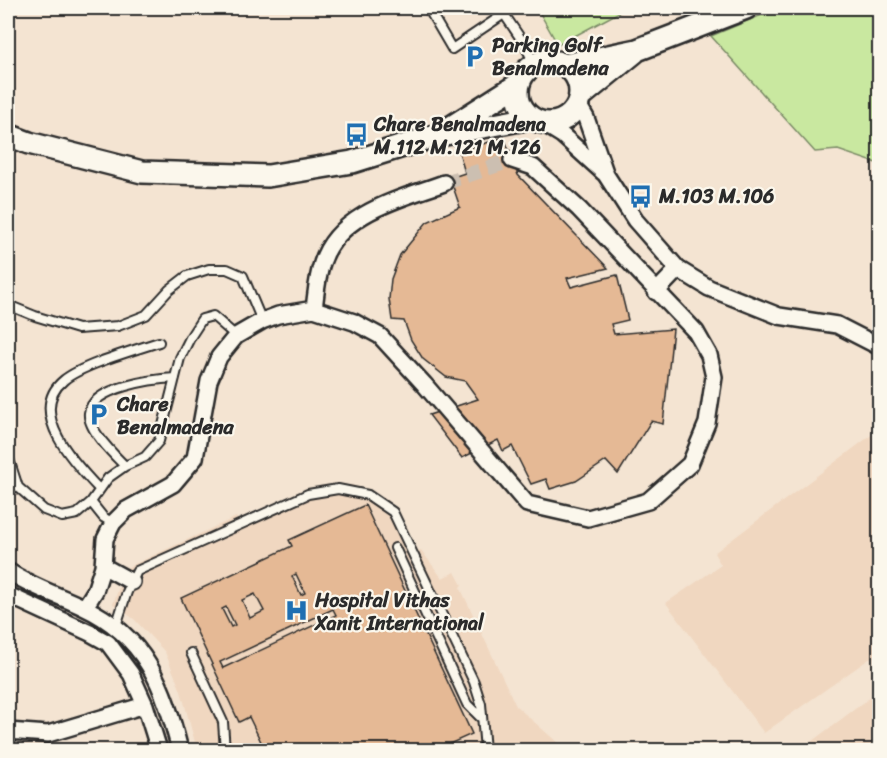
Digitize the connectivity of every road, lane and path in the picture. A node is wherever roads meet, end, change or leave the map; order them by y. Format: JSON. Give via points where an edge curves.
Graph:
{"nodes":[{"id":1,"x":428,"y":8,"type":"edge"},
{"id":2,"x":746,"y":8,"type":"edge"},
{"id":3,"x":502,"y":11,"type":"edge"},
{"id":4,"x":637,"y":50,"type":"junction"},
{"id":5,"x":534,"y":63,"type":"junction"},
{"id":6,"x":565,"y":64,"type":"junction"},
{"id":7,"x":517,"y":85,"type":"junction"},
{"id":8,"x":579,"y":101,"type":"junction"},
{"id":9,"x":536,"y":120,"type":"junction"},
{"id":10,"x":8,"y":135,"type":"edge"},
{"id":11,"x":435,"y":136,"type":"junction"},
{"id":12,"x":512,"y":160,"type":"tunnel mouth"},
{"id":13,"x":606,"y":175,"type":"junction"},
{"id":14,"x":444,"y":183,"type":"tunnel mouth"},
{"id":15,"x":678,"y":269,"type":"junction"},
{"id":16,"x":656,"y":292,"type":"junction"},
{"id":17,"x":8,"y":305,"type":"edge"},
{"id":18,"x":314,"y":309,"type":"junction"},
{"id":19,"x":262,"y":321,"type":"junction"},
{"id":20,"x":236,"y":336,"type":"junction"},
{"id":21,"x":159,"y":342,"type":"dead end"},
{"id":22,"x":879,"y":347,"type":"edge"},
{"id":23,"x":175,"y":378,"type":"junction"},
{"id":24,"x":8,"y":456,"type":"edge"},
{"id":25,"x":125,"y":466,"type":"junction"},
{"id":26,"x":99,"y":489,"type":"junction"},
{"id":27,"x":91,"y":502,"type":"junction"},
{"id":28,"x":113,"y":523,"type":"junction"},
{"id":29,"x":395,"y":548,"type":"dead end"},
{"id":30,"x":103,"y":566,"type":"junction"},
{"id":31,"x":8,"y":571,"type":"edge"},
{"id":32,"x":132,"y":582,"type":"junction"},
{"id":33,"x":8,"y":595,"type":"edge"},
{"id":34,"x":85,"y":607,"type":"junction"},
{"id":35,"x":116,"y":626,"type":"junction"},
{"id":36,"x":191,"y":653,"type":"dead end"},
{"id":37,"x":145,"y":705,"type":"junction"},
{"id":38,"x":480,"y":717,"type":"junction"},
{"id":39,"x":8,"y":731,"type":"edge"},
{"id":40,"x":159,"y":750,"type":"edge"},
{"id":41,"x":180,"y":750,"type":"edge"},
{"id":42,"x":225,"y":750,"type":"edge"},
{"id":43,"x":485,"y":750,"type":"edge"}],
"edges":[{"from":1,"to":3,"type":"lane","via":[[452,49]]},
{"from":2,"to":4,"type":"main road"},
{"from":3,"to":5,"type":"lane"},
{"from":4,"to":6,"type":"main road"},
{"from":4,"to":8,"type":"main road"},
{"from":5,"to":6,"type":"main road","via":[[544,60]]},
{"from":5,"to":7,"type":"main road"},
{"from":6,"to":8,"type":"main road","via":[[580,84]]},
{"from":7,"to":9,"type":"main road","via":[[519,104]]},
{"from":7,"to":11,"type":"main road"},
{"from":8,"to":9,"type":"main road","via":[[569,116],[555,123]]},
{"from":8,"to":13,"type":"street"},
{"from":9,"to":11,"type":"main road"},
{"from":9,"to":13,"type":"street","via":[[562,135]]},
{"from":10,"to":11,"type":"main road","via":[[142,172],[268,176],[352,162]]},
{"from":12,"to":16,"type":"street","via":[[533,167]]},
{"from":13,"to":15,"type":"street","via":[[635,220]]},
{"from":14,"to":18,"type":"street","via":[[356,218],[330,243],[321,264]]},
{"from":15,"to":16,"type":"street"},
{"from":15,"to":22,"type":"street","via":[[709,288],[779,316],[837,325]]},
{"from":16,"to":18,"type":"street","via":[[696,332],[709,355],[714,377],[707,423],[690,464],[648,501],[588,518],[527,504],[380,336],[354,322]]},
{"from":17,"to":19,"type":"lane","via":[[78,329],[118,326],[146,315],[187,276],[209,268],[227,269],[243,276]]},
{"from":18,"to":19,"type":"street"},
{"from":19,"to":20,"type":"street"},
{"from":20,"to":23,"type":"lane","via":[[213,316],[202,319],[180,358]]},
{"from":20,"to":28,"type":"street","via":[[219,357],[209,381],[195,458],[173,484],[126,510]]},
{"from":21,"to":26,"type":"lane","via":[[80,371],[63,380],[52,396],[50,411],[57,438]]},
{"from":23,"to":25,"type":"lane","via":[[159,441],[145,457]]},
{"from":23,"to":25,"type":"lane","via":[[149,380],[106,393],[92,403],[88,414],[92,425],[105,446]]},
{"from":24,"to":27,"type":"lane","via":[[18,487],[44,510],[62,517],[77,514]]},
{"from":25,"to":26,"type":"lane"},
{"from":26,"to":27,"type":"lane"},
{"from":27,"to":28,"type":"lane"},
{"from":28,"to":30,"type":"street","via":[[105,539]]},
{"from":29,"to":38,"type":"lane","via":[[467,704]]},
{"from":30,"to":32,"type":"street"},
{"from":30,"to":34,"type":"street"},
{"from":31,"to":34,"type":"street"},
{"from":32,"to":35,"type":"lane"},
{"from":32,"to":38,"type":"lane","via":[[137,571],[308,494],[338,489],[368,495],[393,512],[474,682],[481,705]]},
{"from":33,"to":37,"type":"street","via":[[108,643],[130,674]]},
{"from":34,"to":35,"type":"street"},
{"from":35,"to":41,"type":"street","via":[[150,664]]},
{"from":36,"to":42,"type":"lane","via":[[223,722]]},
{"from":37,"to":39,"type":"street","via":[[48,734]]},
{"from":37,"to":40,"type":"street"},
{"from":38,"to":43,"type":"lane"}]}
